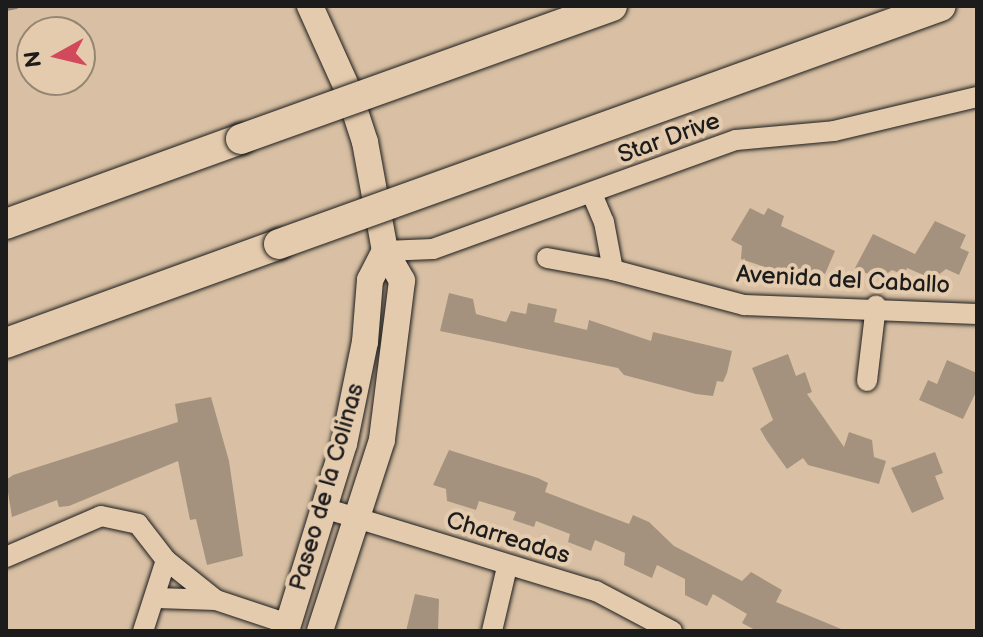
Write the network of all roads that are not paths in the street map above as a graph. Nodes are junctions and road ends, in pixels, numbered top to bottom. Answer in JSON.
{"nodes":[{"id":1,"x":612,"y":6,"type":"edge"},
{"id":2,"x":941,"y":6,"type":"edge"},
{"id":3,"x":314,"y":15,"type":"edge"},
{"id":4,"x":977,"y":97,"type":"edge"},
{"id":5,"x":592,"y":194,"type":"junction"},
{"id":6,"x":6,"y":224,"type":"edge"},
{"id":7,"x":385,"y":251,"type":"junction"},
{"id":8,"x":547,"y":258,"type":"dead end"},
{"id":9,"x":613,"y":270,"type":"junction"},
{"id":10,"x":876,"y":306,"type":"junction"},
{"id":11,"x":977,"y":314,"type":"edge"},
{"id":12,"x":6,"y":343,"type":"edge"},
{"id":13,"x":867,"y":381,"type":"dead end"},
{"id":14,"x":324,"y":508,"type":"junction"},
{"id":15,"x":355,"y":517,"type":"junction"},
{"id":16,"x":6,"y":557,"type":"edge"},
{"id":17,"x":166,"y":560,"type":"junction"},
{"id":18,"x":507,"y":567,"type":"junction"},
{"id":19,"x":157,"y":598,"type":"junction"},
{"id":20,"x":216,"y":600,"type":"junction"},
{"id":21,"x":288,"y":629,"type":"edge"},
{"id":22,"x":143,"y":631,"type":"edge"},
{"id":23,"x":320,"y":631,"type":"edge"},
{"id":24,"x":492,"y":631,"type":"edge"},
{"id":25,"x":672,"y":631,"type":"edge"}],
"edges":[{"from":1,"to":6,"type":"highway","bridge":true},
{"from":2,"to":12,"type":"highway","bridge":true},
{"from":3,"to":7,"type":"main road","name":"Paseo de la Colinas"},
{"from":4,"to":5,"type":"street","name":"Star Drive"},
{"from":5,"to":7,"type":"street","name":"Star Drive"},
{"from":5,"to":9,"type":"street"},
{"from":7,"to":14,"type":"main road","name":"Paseo de la Colinas"},
{"from":7,"to":15,"type":"main road","name":"Paseo de la Colinas"},
{"from":8,"to":9,"type":"street","name":"Avenida del Caballo"},
{"from":9,"to":10,"type":"street","name":"Avenida del Caballo"},
{"from":10,"to":11,"type":"street","name":"Avenida del Caballo"},
{"from":10,"to":13,"type":"street"},
{"from":14,"to":15,"type":"street","name":"Charreadas"},
{"from":14,"to":21,"type":"main road","name":"Paseo de la Colinas"},
{"from":15,"to":18,"type":"street","name":"Charreadas"},
{"from":15,"to":23,"type":"main road","name":"Paseo de la Colinas"},
{"from":16,"to":17,"type":"street"},
{"from":17,"to":19,"type":"street"},
{"from":17,"to":20,"type":"street"},
{"from":18,"to":24,"type":"street"},
{"from":18,"to":25,"type":"street","name":"Charreadas"},
{"from":19,"to":20,"type":"street"},
{"from":19,"to":22,"type":"street"},
{"from":20,"to":21,"type":"street"}]}
